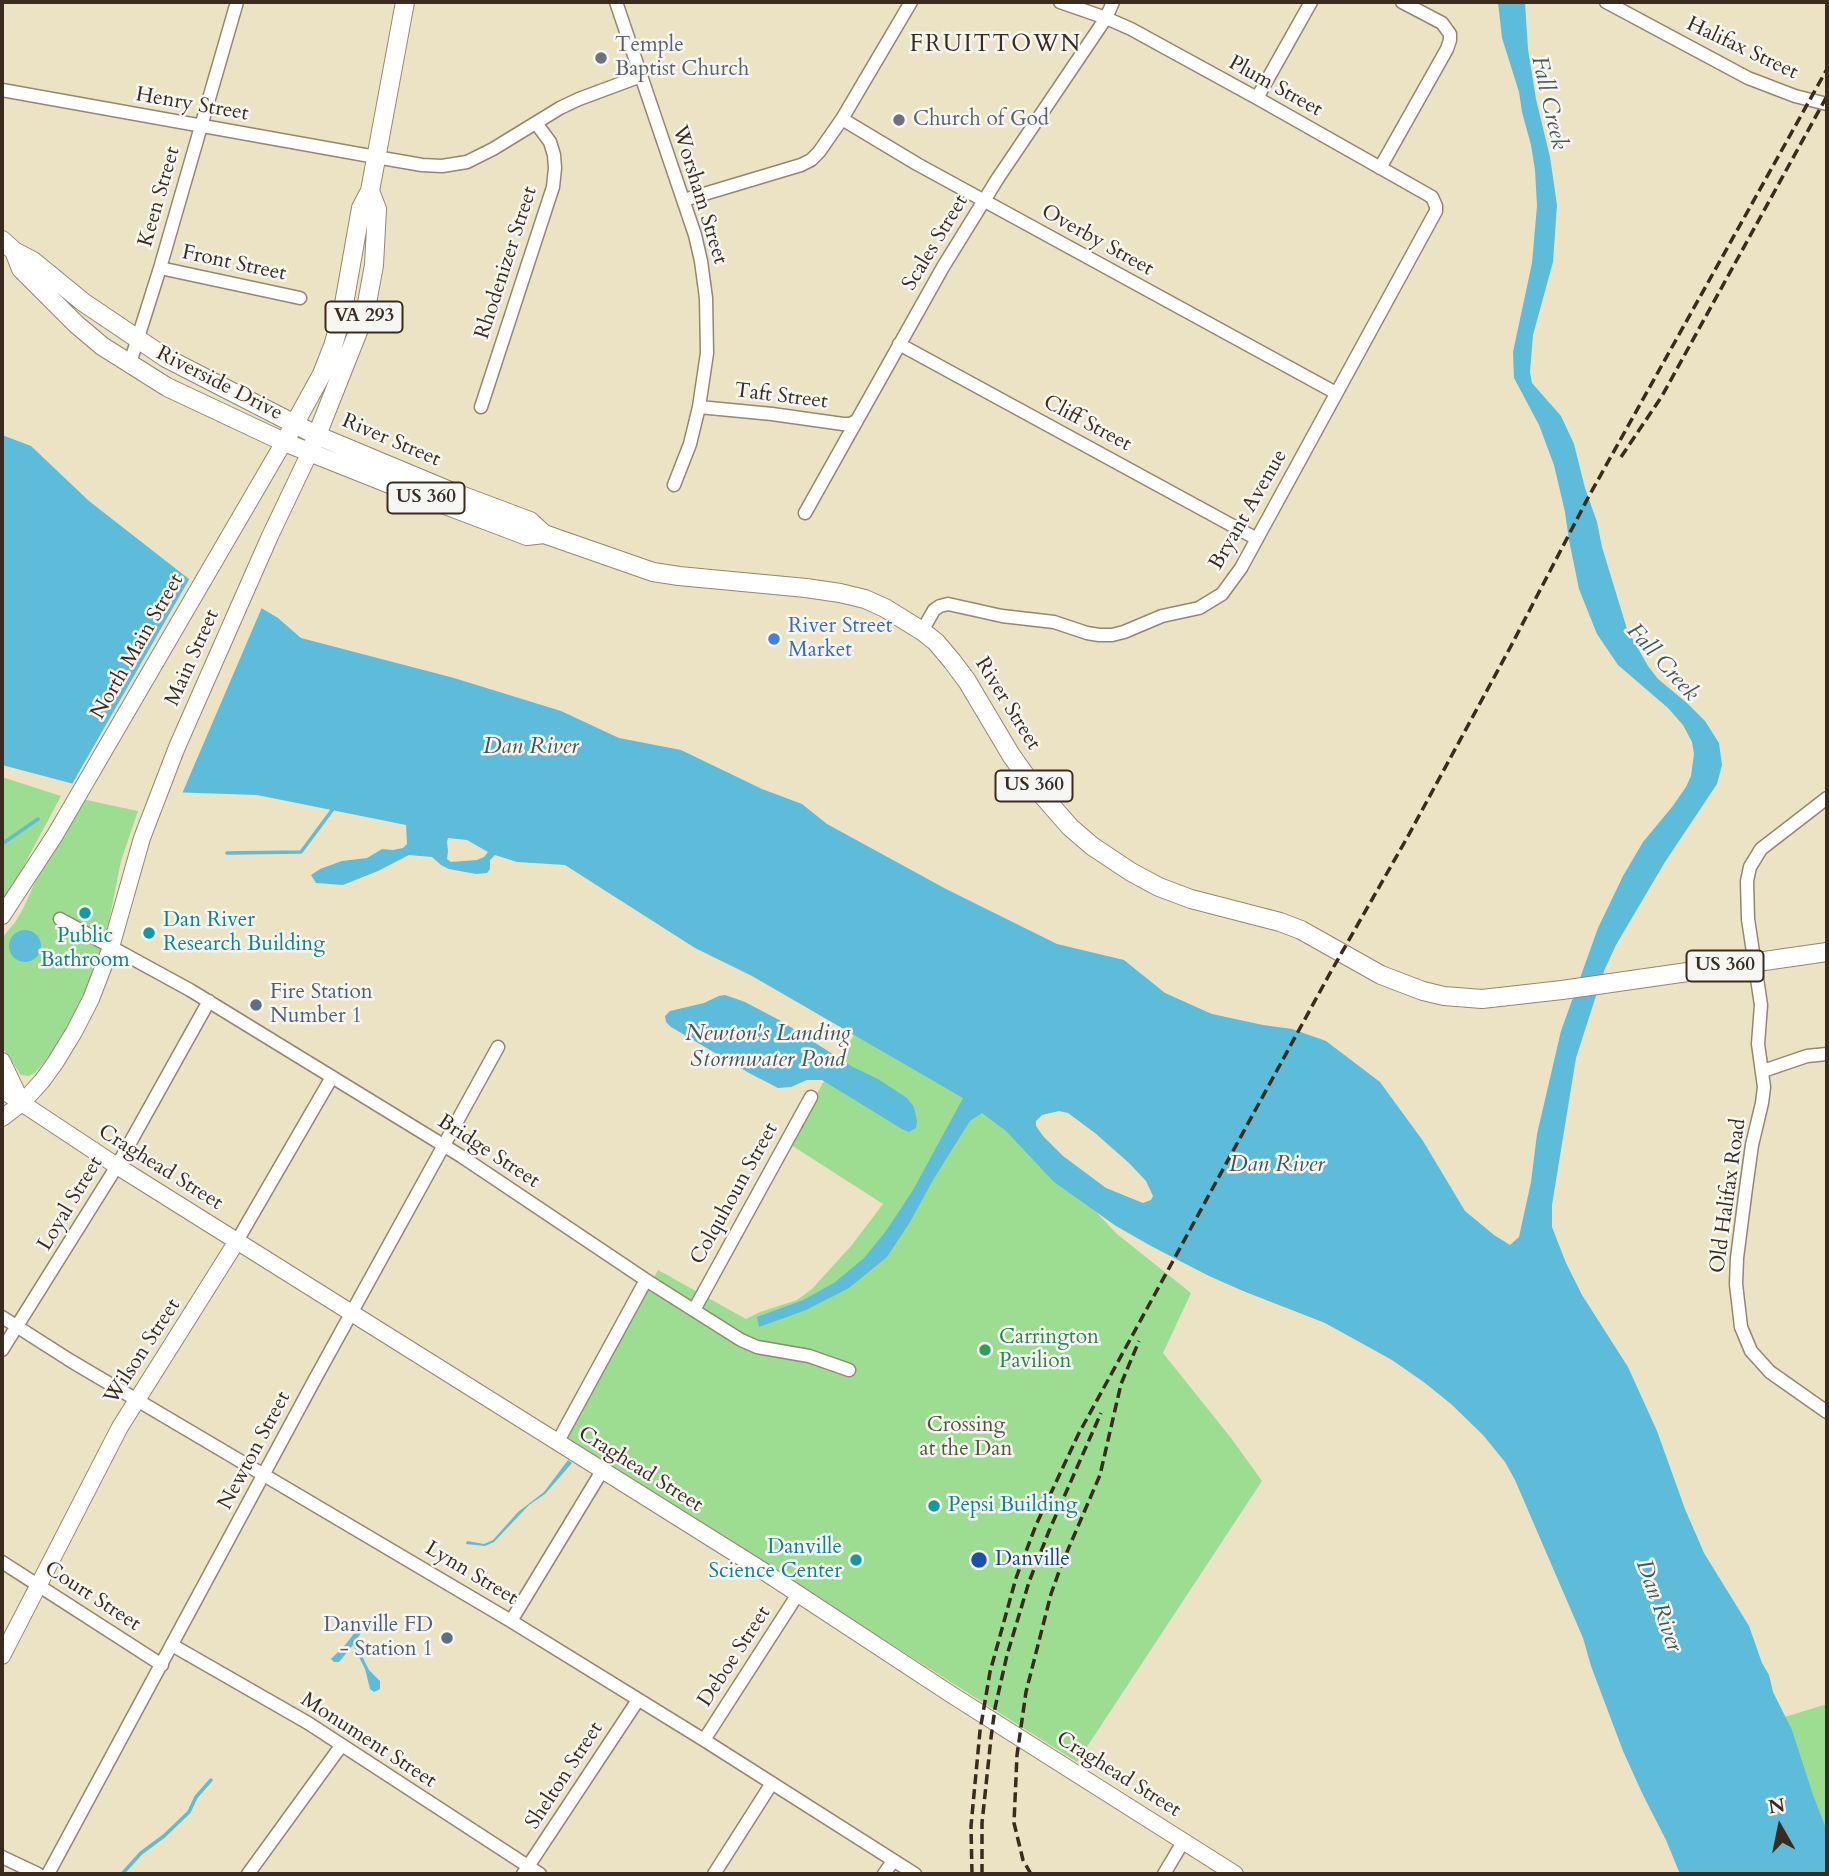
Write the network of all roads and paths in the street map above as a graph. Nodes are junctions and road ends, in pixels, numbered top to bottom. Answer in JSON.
{"nodes":[{"id":1,"x":237,"y":2,"type":"edge"},
{"id":2,"x":405,"y":2,"type":"edge"},
{"id":3,"x":616,"y":2,"type":"edge"},
{"id":4,"x":911,"y":2,"type":"edge"},
{"id":5,"x":1060,"y":2,"type":"edge"},
{"id":6,"x":1113,"y":2,"type":"edge"},
{"id":7,"x":1311,"y":2,"type":"edge"},
{"id":8,"x":1402,"y":2,"type":"edge"},
{"id":9,"x":1606,"y":2,"type":"edge"},
{"id":10,"x":1106,"y":18,"type":"junction"},
{"id":11,"x":641,"y":76,"type":"junction"},
{"id":12,"x":2,"y":90,"type":"edge"},
{"id":13,"x":1257,"y":98,"type":"junction"},
{"id":14,"x":1827,"y":104,"type":"edge"},
{"id":15,"x":842,"y":119,"type":"junction"},
{"id":16,"x":536,"y":123,"type":"junction"},
{"id":17,"x":201,"y":126,"type":"junction"},
{"id":18,"x":376,"y":157,"type":"junction"},
{"id":19,"x":1380,"y":168,"type":"junction"},
{"id":20,"x":370,"y":191,"type":"junction"},
{"id":21,"x":684,"y":200,"type":"junction"},
{"id":22,"x":984,"y":201,"type":"junction"},
{"id":23,"x":1424,"y":232,"type":"joint"},
{"id":24,"x":8,"y":246,"type":"edge"},
{"id":25,"x":160,"y":268,"type":"junction"},
{"id":26,"x":300,"y":298,"type":"dead end"},
{"id":27,"x":137,"y":339,"type":"junction"},
{"id":28,"x":899,"y":344,"type":"junction"},
{"id":29,"x":130,"y":362,"type":"junction"},
{"id":30,"x":1336,"y":393,"type":"junction"},
{"id":31,"x":481,"y":407,"type":"dead end"},
{"id":32,"x":699,"y":407,"type":"junction"},
{"id":33,"x":856,"y":421,"type":"junction"},
{"id":34,"x":294,"y":425,"type":"junction"},
{"id":35,"x":284,"y":442,"type":"junction"},
{"id":36,"x":313,"y":444,"type":"junction"},
{"id":37,"x":674,"y":485,"type":"dead end"},
{"id":38,"x":805,"y":513,"type":"dead end"},
{"id":39,"x":1257,"y":538,"type":"junction"},
{"id":40,"x":922,"y":631,"type":"junction"},
{"id":41,"x":1827,"y":798,"type":"edge"},
{"id":42,"x":2,"y":916,"type":"edge"},
{"id":43,"x":60,"y":919,"type":"dead end"},
{"id":44,"x":111,"y":947,"type":"junction"},
{"id":45,"x":1827,"y":952,"type":"edge"},
{"id":46,"x":1754,"y":962,"type":"junction"},
{"id":47,"x":209,"y":1001,"type":"junction"},
{"id":48,"x":498,"y":1047,"type":"dead end"},
{"id":49,"x":1827,"y":1054,"type":"edge"},
{"id":50,"x":2,"y":1060,"type":"edge"},
{"id":51,"x":1763,"y":1071,"type":"junction"},
{"id":52,"x":332,"y":1077,"type":"junction"},
{"id":53,"x":2,"y":1090,"type":"edge"},
{"id":54,"x":811,"y":1097,"type":"dead end"},
{"id":55,"x":22,"y":1103,"type":"junction"},
{"id":56,"x":2,"y":1118,"type":"edge"},
{"id":57,"x":444,"y":1146,"type":"junction"},
{"id":58,"x":117,"y":1166,"type":"junction"},
{"id":59,"x":237,"y":1241,"type":"junction"},
{"id":60,"x":646,"y":1280,"type":"junction"},
{"id":61,"x":694,"y":1310,"type":"junction"},
{"id":62,"x":351,"y":1313,"type":"junction"},
{"id":63,"x":2,"y":1317,"type":"edge"},
{"id":64,"x":16,"y":1326,"type":"junction"},
{"id":65,"x":2,"y":1350,"type":"edge"},
{"id":66,"x":849,"y":1370,"type":"dead end"},
{"id":67,"x":137,"y":1400,"type":"junction"},
{"id":68,"x":1827,"y":1412,"type":"edge"},
{"id":69,"x":557,"y":1443,"type":"junction"},
{"id":70,"x":602,"y":1471,"type":"junction"},
{"id":71,"x":263,"y":1474,"type":"junction"},
{"id":72,"x":2,"y":1562,"type":"edge"},
{"id":73,"x":38,"y":1586,"type":"junction"},
{"id":74,"x":798,"y":1594,"type":"junction"},
{"id":75,"x":511,"y":1621,"type":"junction"},
{"id":76,"x":172,"y":1645,"type":"junction"},
{"id":77,"x":2,"y":1656,"type":"edge"},
{"id":78,"x":162,"y":1665,"type":"junction"},
{"id":79,"x":638,"y":1700,"type":"junction"},
{"id":80,"x":704,"y":1740,"type":"junction"},
{"id":81,"x":341,"y":1745,"type":"junction"},
{"id":82,"x":772,"y":1783,"type":"junction"},
{"id":83,"x":1184,"y":1842,"type":"junction"},
{"id":84,"x":2,"y":1857,"type":"edge"},
{"id":85,"x":893,"y":1860,"type":"junction"},
{"id":86,"x":526,"y":1871,"type":"edge"},
{"id":87,"x":38,"y":1874,"type":"edge"},
{"id":88,"x":48,"y":1874,"type":"edge"},
{"id":89,"x":248,"y":1874,"type":"edge"},
{"id":90,"x":540,"y":1874,"type":"edge"},
{"id":91,"x":714,"y":1874,"type":"edge"},
{"id":92,"x":884,"y":1874,"type":"edge"},
{"id":93,"x":915,"y":1874,"type":"edge"},
{"id":94,"x":1164,"y":1874,"type":"edge"},
{"id":95,"x":1235,"y":1874,"type":"edge"}],
"edges":[{"from":1,"to":17,"type":"street","name":"Keen Street"},
{"from":2,"to":18,"type":"main road","number":"VA 293"},
{"from":3,"to":11,"type":"street","name":"Worsham Street"},
{"from":4,"to":15,"type":"street"},
{"from":5,"to":10,"type":"street","name":"Plum Street"},
{"from":6,"to":10,"type":"street","name":"Scales Street"},
{"from":7,"to":13,"type":"street"},
{"from":8,"to":19,"type":"street"},
{"from":9,"to":14,"type":"street","name":"Halifax Street"},
{"from":10,"to":13,"type":"street","name":"Plum Street"},
{"from":10,"to":22,"type":"street","name":"Scales Street"},
{"from":11,"to":16,"type":"street"},
{"from":11,"to":21,"type":"street","name":"Worsham Street"},
{"from":12,"to":17,"type":"street","name":"Henry Street"},
{"from":13,"to":19,"type":"street","name":"Plum Street"},
{"from":15,"to":21,"type":"street"},
{"from":15,"to":22,"type":"street","name":"Overby Street"},
{"from":16,"to":18,"type":"street","name":"Henry Street"},
{"from":16,"to":31,"type":"street","name":"Rhodenizer Street"},
{"from":17,"to":18,"type":"street","name":"Henry Street"},
{"from":17,"to":25,"type":"street","name":"Keen Street"},
{"from":18,"to":20,"type":"main road","number":"VA 293"},
{"from":19,"to":23,"type":"street","name":"Plum Street"},
{"from":20,"to":34,"type":"main road","number":"VA 293"},
{"from":20,"to":36,"type":"main road","number":"VA 293"},
{"from":21,"to":32,"type":"street","name":"Worsham Street"},
{"from":22,"to":28,"type":"street","name":"Scales Street"},
{"from":22,"to":30,"type":"street","name":"Overby Street"},
{"from":23,"to":30,"type":"street","name":"Bryant Avenue"},
{"from":24,"to":27,"type":"main road","name":"Riverside Drive"},
{"from":24,"to":29,"type":"main road","name":"Riverside Drive"},
{"from":25,"to":26,"type":"street","name":"Front Street"},
{"from":25,"to":27,"type":"street","name":"Keen Street"},
{"from":27,"to":29,"type":"street","name":"Keen Street"},
{"from":27,"to":34,"type":"main road","name":"Riverside Drive"},
{"from":28,"to":33,"type":"street","name":"Scales Street"},
{"from":28,"to":39,"type":"street","name":"Cliff Street"},
{"from":29,"to":35,"type":"main road","name":"Riverside Drive"},
{"from":30,"to":39,"type":"street","name":"Bryant Avenue"},
{"from":32,"to":33,"type":"street","name":"Taft Street"},
{"from":32,"to":37,"type":"street","name":"Worsham Street"},
{"from":33,"to":38,"type":"street","name":"Scales Street"},
{"from":34,"to":35,"type":"main road","number":"VA 293"},
{"from":34,"to":36,"type":"main road","name":"River Street","number":"US 360"},
{"from":35,"to":36,"type":"main road","name":"River Street","number":"US 360"},
{"from":35,"to":42,"type":"main road","name":"North Main Street","number":"VA 293"},
{"from":36,"to":40,"type":"main road","name":"River Street","number":"US 360"},
{"from":36,"to":44,"type":"main road","name":"Main Street","number":"VA 293"},
{"from":39,"to":40,"type":"street","name":"Bryant Avenue"},
{"from":40,"to":46,"type":"main road","name":"River Street","number":"US 360"},
{"from":41,"to":46,"type":"street","name":"Old Halifax Road"},
{"from":43,"to":44,"type":"street","name":"Bridge Street"},
{"from":44,"to":47,"type":"street","name":"Bridge Street"},
{"from":44,"to":55,"type":"main road","number":"VA 293"},
{"from":45,"to":46,"type":"main road","number":"US 360"},
{"from":46,"to":51,"type":"street","name":"Old Halifax Road"},
{"from":47,"to":52,"type":"street","name":"Bridge Street"},
{"from":47,"to":58,"type":"street","name":"Loyal Street"},
{"from":48,"to":57,"type":"street","name":"Newton Street"},
{"from":49,"to":51,"type":"street"},
{"from":50,"to":55,"type":"main road"},
{"from":51,"to":68,"type":"street","name":"Old Halifax Road"},
{"from":52,"to":57,"type":"street","name":"Bridge Street"},
{"from":52,"to":59,"type":"street","name":"Wilson Street"},
{"from":53,"to":55,"type":"main road","name":"Craghead Street"},
{"from":54,"to":61,"type":"street","name":"Colquhoun Street"},
{"from":55,"to":56,"type":"main road","number":"VA 293"},
{"from":55,"to":58,"type":"main road","name":"Craghead Street"},
{"from":57,"to":60,"type":"street","name":"Bridge Street"},
{"from":57,"to":62,"type":"street","name":"Newton Street"},
{"from":58,"to":59,"type":"main road","name":"Craghead Street"},
{"from":58,"to":64,"type":"street","name":"Loyal Street"},
{"from":59,"to":62,"type":"main road","name":"Craghead Street"},
{"from":59,"to":67,"type":"main road","name":"Wilson Street"},
{"from":60,"to":61,"type":"street","name":"Bridge Street"},
{"from":60,"to":69,"type":"street"},
{"from":61,"to":66,"type":"street","name":"Bridge Street"},
{"from":62,"to":69,"type":"main road","name":"Craghead Street"},
{"from":62,"to":71,"type":"street","name":"Newton Street"},
{"from":63,"to":64,"type":"street","name":"Lynn Street"},
{"from":64,"to":65,"type":"street","name":"Loyal Street"},
{"from":64,"to":67,"type":"street","name":"Lynn Street"},
{"from":67,"to":71,"type":"street","name":"Lynn Street"},
{"from":67,"to":73,"type":"main road","name":"Wilson Street"},
{"from":69,"to":70,"type":"main road","name":"Craghead Street"},
{"from":70,"to":74,"type":"main road","name":"Craghead Street"},
{"from":70,"to":75,"type":"street"},
{"from":71,"to":75,"type":"street","name":"Lynn Street"},
{"from":71,"to":76,"type":"street","name":"Newton Street"},
{"from":72,"to":73,"type":"street","name":"Court Street"},
{"from":73,"to":77,"type":"main road","name":"Wilson Street"},
{"from":73,"to":78,"type":"street","name":"Court Street"},
{"from":74,"to":80,"type":"street","name":"Deboe Street"},
{"from":74,"to":83,"type":"main road","name":"Craghead Street"},
{"from":75,"to":79,"type":"street","name":"Lynn Street"},
{"from":76,"to":78,"type":"street","name":"Newton Street"},
{"from":76,"to":81,"type":"street","name":"Monument Street"},
{"from":78,"to":88,"type":"street","name":"Newton Street"},
{"from":79,"to":80,"type":"street","name":"Lynn Street"},
{"from":79,"to":86,"type":"street","name":"Shelton Street"},
{"from":80,"to":82,"type":"street","name":"Lynn Street"},
{"from":81,"to":86,"type":"street","name":"Monument Street"},
{"from":81,"to":89,"type":"street"},
{"from":82,"to":85,"type":"street","name":"Lynn Street"},
{"from":82,"to":91,"type":"street"},
{"from":83,"to":94,"type":"street"},
{"from":83,"to":95,"type":"main road","name":"Craghead Street"},
{"from":84,"to":87,"type":"street"},
{"from":85,"to":92,"type":"street"},
{"from":85,"to":93,"type":"street","name":"Lynn Street"},
{"from":86,"to":90,"type":"street","name":"Monument Street"}]}
